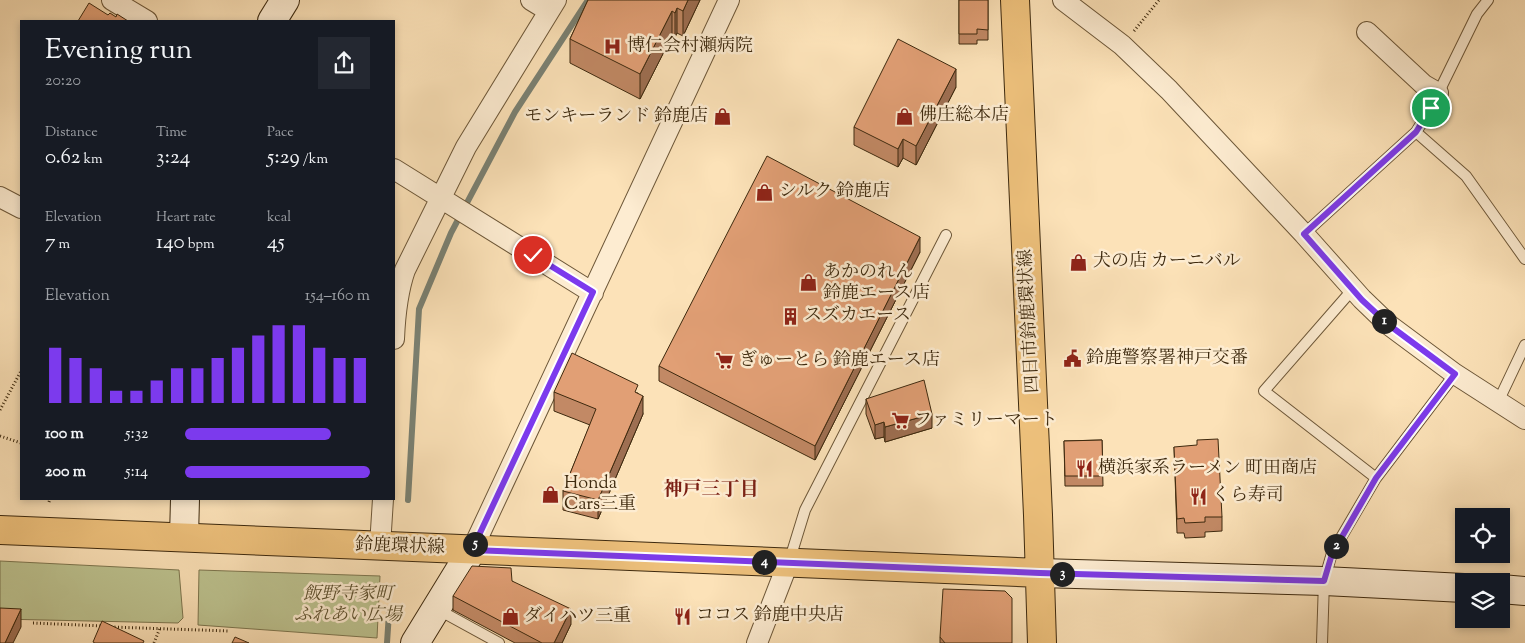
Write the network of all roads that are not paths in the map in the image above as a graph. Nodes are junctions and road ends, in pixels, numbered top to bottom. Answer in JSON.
{"nodes":[{"id":1,"x":112,"y":0,"type":"edge"},
{"id":2,"x":285,"y":0,"type":"edge"},
{"id":3,"x":531,"y":0,"type":"edge"},
{"id":4,"x":729,"y":0,"type":"edge"},
{"id":5,"x":1015,"y":0,"type":"edge"},
{"id":6,"x":1064,"y":0,"type":"edge"},
{"id":7,"x":1488,"y":0,"type":"edge"},
{"id":8,"x":553,"y":5,"type":"edge"},
{"id":9,"x":145,"y":20,"type":"edge"},
{"id":10,"x":273,"y":20,"type":"edge"},
{"id":11,"x":1367,"y":32,"type":"dead end"},
{"id":12,"x":1438,"y":93,"type":"junction"},
{"id":13,"x":1416,"y":132,"type":"junction"},
{"id":14,"x":395,"y":170,"type":"edge"},
{"id":15,"x":0,"y":198,"type":"edge"},
{"id":16,"x":446,"y":200,"type":"junction"},
{"id":17,"x":20,"y":208,"type":"edge"},
{"id":18,"x":1304,"y":234,"type":"junction"},
{"id":19,"x":946,"y":235,"type":"dead end"},
{"id":20,"x":1525,"y":259,"type":"edge"},
{"id":21,"x":1353,"y":289,"type":"junction"},
{"id":22,"x":593,"y":292,"type":"junction"},
{"id":23,"x":395,"y":329,"type":"edge"},
{"id":24,"x":1525,"y":345,"type":"edge"},
{"id":25,"x":1455,"y":374,"type":"junction"},
{"id":26,"x":1498,"y":402,"type":"junction"},
{"id":27,"x":1525,"y":419,"type":"edge"},
{"id":28,"x":1376,"y":478,"type":"junction"},
{"id":29,"x":185,"y":500,"type":"edge"},
{"id":30,"x":383,"y":500,"type":"edge"},
{"id":31,"x":0,"y":530,"type":"edge"},
{"id":32,"x":184,"y":537,"type":"junction"},
{"id":33,"x":380,"y":546,"type":"junction"},
{"id":34,"x":472,"y":550,"type":"junction"},
{"id":35,"x":788,"y":563,"type":"junction"},
{"id":36,"x":1040,"y":573,"type":"junction"},
{"id":37,"x":1324,"y":581,"type":"junction"},
{"id":38,"x":1455,"y":588,"type":"edge"},
{"id":39,"x":1510,"y":590,"type":"edge"},
{"id":40,"x":1525,"y":591,"type":"edge"},
{"id":41,"x":437,"y":609,"type":"junction"},
{"id":42,"x":415,"y":643,"type":"edge"},
{"id":43,"x":499,"y":643,"type":"edge"},
{"id":44,"x":757,"y":643,"type":"edge"},
{"id":45,"x":1042,"y":643,"type":"edge"},
{"id":46,"x":1322,"y":643,"type":"edge"}],
"edges":[{"from":1,"to":9,"type":"street"},
{"from":2,"to":10,"type":"main road"},
{"from":3,"to":8,"type":"street"},
{"from":4,"to":22,"type":"street"},
{"from":5,"to":36,"type":"main road","name":"四日市鈴鹿環状線"},
{"from":6,"to":18,"type":"street"},
{"from":7,"to":12,"type":"lane"},
{"from":8,"to":16,"type":"street"},
{"from":11,"to":12,"type":"street"},
{"from":12,"to":13,"type":"lane"},
{"from":13,"to":18,"type":"lane"},
{"from":13,"to":20,"type":"lane"},
{"from":14,"to":16,"type":"street"},
{"from":15,"to":17,"type":"street"},
{"from":16,"to":22,"type":"street"},
{"from":16,"to":23,"type":"street"},
{"from":18,"to":21,"type":"street"},
{"from":19,"to":35,"type":"lane"},
{"from":21,"to":25,"type":"street"},
{"from":21,"to":28,"type":"lane"},
{"from":22,"to":34,"type":"street"},
{"from":24,"to":26,"type":"lane"},
{"from":25,"to":26,"type":"street"},
{"from":25,"to":28,"type":"lane"},
{"from":26,"to":27,"type":"street"},
{"from":28,"to":37,"type":"lane"},
{"from":29,"to":32,"type":"main road"},
{"from":30,"to":33,"type":"street"},
{"from":31,"to":32,"type":"main road","name":"鈴鹿環状線"},
{"from":32,"to":33,"type":"main road","name":"鈴鹿環状線"},
{"from":33,"to":34,"type":"main road","name":"鈴鹿環状線"},
{"from":34,"to":35,"type":"main road","name":"鈴鹿環状線"},
{"from":34,"to":41,"type":"main road"},
{"from":35,"to":36,"type":"main road","name":"鈴鹿環状線"},
{"from":35,"to":44,"type":"street"},
{"from":36,"to":37,"type":"main road"},
{"from":36,"to":45,"type":"main road","name":"四日市鈴鹿環状線"},
{"from":37,"to":38,"type":"main road"},
{"from":37,"to":46,"type":"lane"},
{"from":39,"to":40,"type":"main road"},
{"from":41,"to":42,"type":"main road"},
{"from":41,"to":43,"type":"lane"}]}
